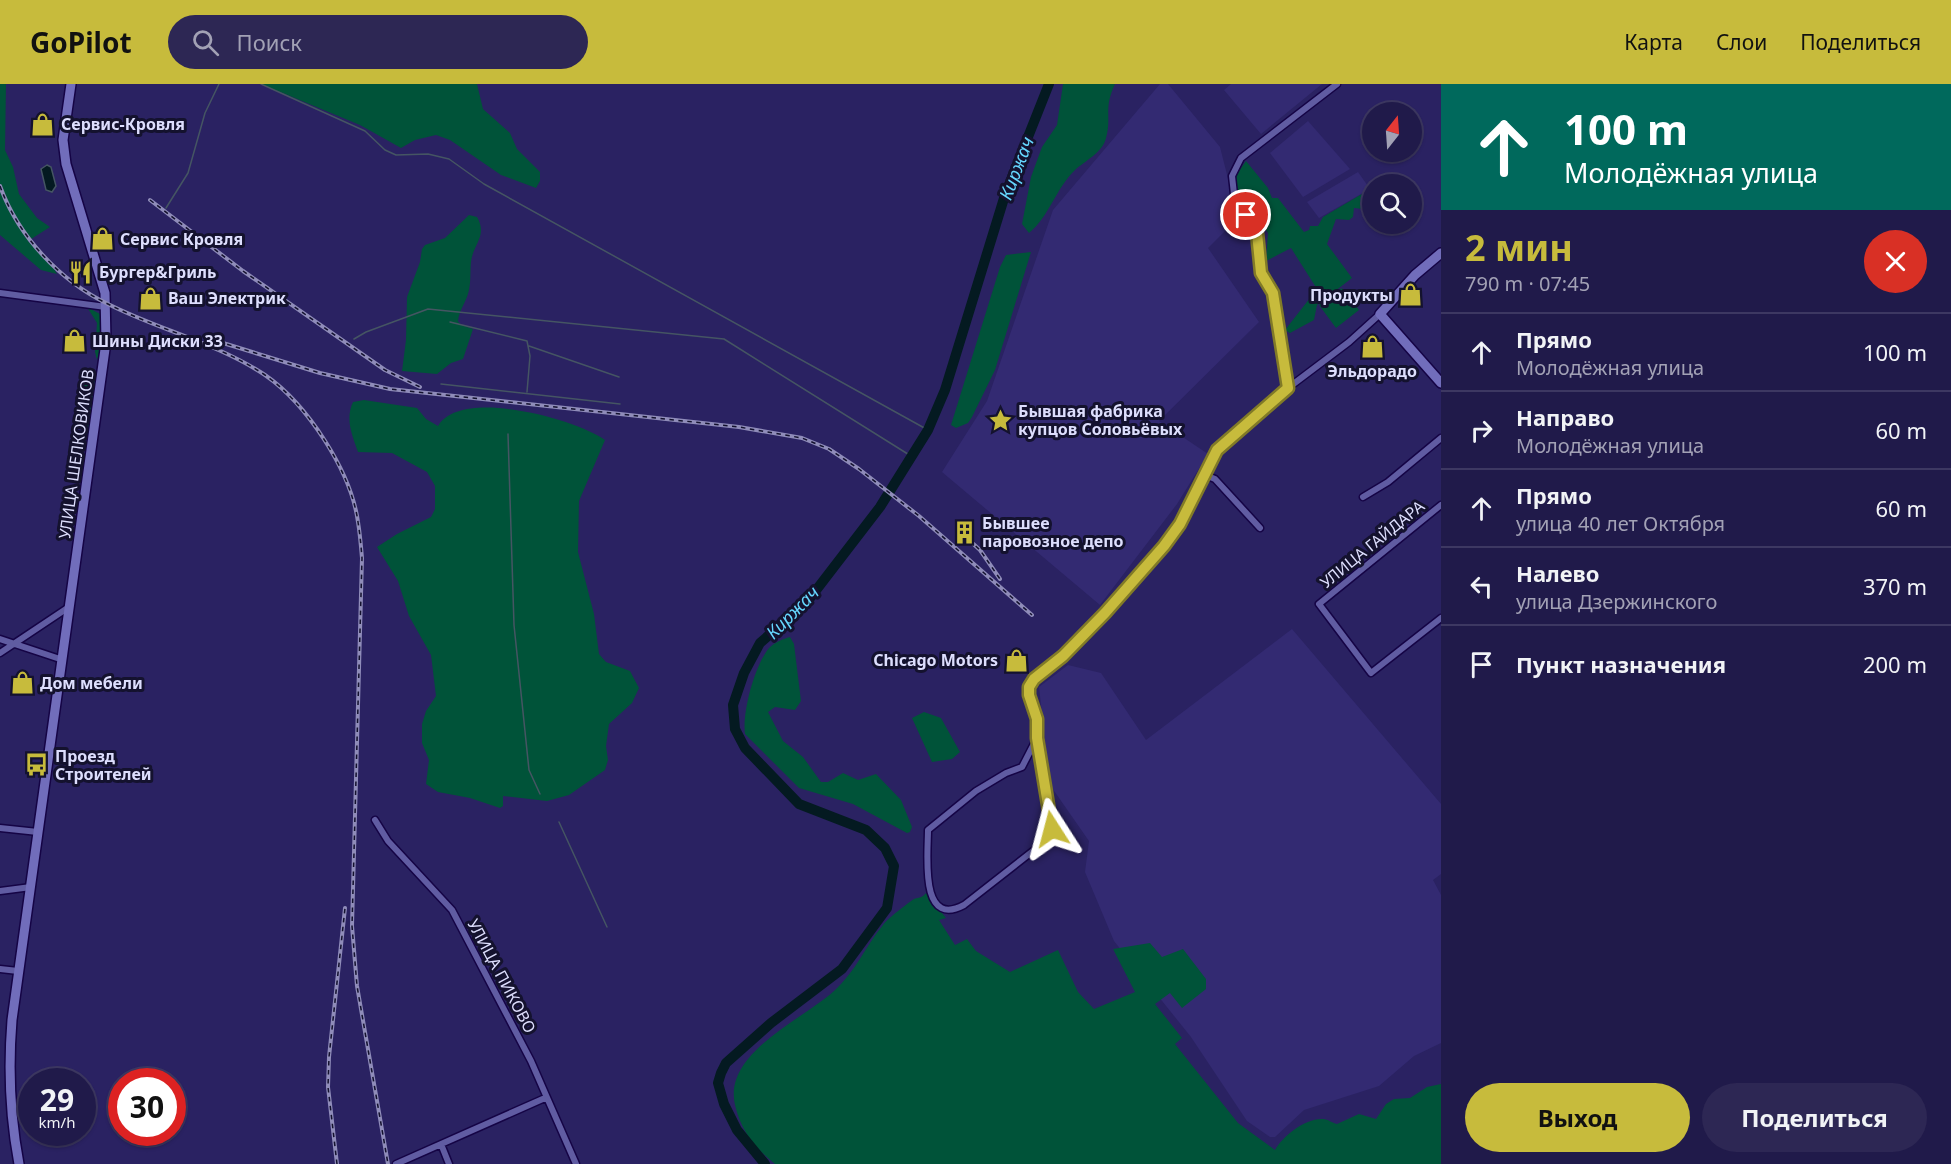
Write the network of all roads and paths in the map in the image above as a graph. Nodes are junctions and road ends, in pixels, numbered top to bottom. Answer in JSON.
{"nodes":[{"id":1,"x":71,"y":84,"type":"edge"},
{"id":2,"x":1337,"y":84,"type":"edge"},
{"id":3,"x":1441,"y":253,"type":"edge"},
{"id":4,"x":0,"y":293,"type":"edge"},
{"id":5,"x":107,"y":308,"type":"junction"},
{"id":6,"x":1380,"y":314,"type":"junction"},
{"id":7,"x":1441,"y":383,"type":"edge"},
{"id":8,"x":1288,"y":388,"type":"junction"},
{"id":9,"x":1441,"y":438,"type":"edge"},
{"id":10,"x":1205,"y":475,"type":"junction"},
{"id":11,"x":1363,"y":497,"type":"dead end"},
{"id":12,"x":1441,"y":505,"type":"edge"},
{"id":13,"x":1260,"y":528,"type":"dead end"},
{"id":14,"x":71,"y":606,"type":"junction"},
{"id":15,"x":1441,"y":618,"type":"edge"},
{"id":16,"x":0,"y":639,"type":"edge"},
{"id":17,"x":12,"y":643,"type":"junction"},
{"id":18,"x":0,"y":653,"type":"edge"},
{"id":19,"x":63,"y":660,"type":"junction"},
{"id":20,"x":1037,"y":738,"type":"junction"},
{"id":21,"x":375,"y":820,"type":"dead end"},
{"id":22,"x":0,"y":828,"type":"edge"},
{"id":23,"x":38,"y":832,"type":"junction"},
{"id":24,"x":31,"y":887,"type":"junction"},
{"id":25,"x":0,"y":891,"type":"edge"},
{"id":26,"x":0,"y":969,"type":"edge"},
{"id":27,"x":18,"y":971,"type":"junction"},
{"id":28,"x":4,"y":1052,"type":"edge"},
{"id":29,"x":545,"y":1098,"type":"junction"},
{"id":30,"x":441,"y":1144,"type":"junction"},
{"id":31,"x":19,"y":1164,"type":"edge"},
{"id":32,"x":396,"y":1164,"type":"edge"},
{"id":33,"x":449,"y":1164,"type":"edge"},
{"id":34,"x":576,"y":1164,"type":"edge"}],
"edges":[{"from":1,"to":5,"type":"street","name":"УЛИЦА ШЕЛКОВИКОВ"},
{"from":2,"to":8,"type":"street"},
{"from":3,"to":6,"type":"street"},
{"from":4,"to":5,"type":"street"},
{"from":5,"to":14,"type":"street","name":"УЛИЦА ШЕЛКОВИКОВ"},
{"from":6,"to":7,"type":"street"},
{"from":6,"to":8,"type":"street"},
{"from":8,"to":10,"type":"street"},
{"from":9,"to":11,"type":"street"},
{"from":10,"to":13,"type":"street"},
{"from":10,"to":20,"type":"street"},
{"from":12,"to":15,"type":"street","name":"УЛИЦА ГАЙДАРА"},
{"from":14,"to":17,"type":"street"},
{"from":14,"to":19,"type":"street","name":"УЛИЦА ШЕЛКОВИКОВ"},
{"from":16,"to":17,"type":"street"},
{"from":17,"to":18,"type":"street"},
{"from":17,"to":19,"type":"street"},
{"from":19,"to":23,"type":"street","name":"УЛИЦА ШЕЛКОВИКОВ"},
{"from":20,"to":20,"type":"street"},
{"from":21,"to":29,"type":"street","name":"УЛИЦА ПИКОВО"},
{"from":22,"to":23,"type":"street"},
{"from":23,"to":24,"type":"street","name":"УЛИЦА ШЕЛКОВИКОВ"},
{"from":24,"to":25,"type":"street"},
{"from":24,"to":27,"type":"street","name":"УЛИЦА ШЕЛКОВИКОВ"},
{"from":26,"to":27,"type":"street"},
{"from":27,"to":28,"type":"street","name":"УЛИЦА ШЕЛКОВИКОВ"},
{"from":28,"to":31,"type":"street","name":"УЛИЦА ШЕЛКОВИКОВ"},
{"from":29,"to":30,"type":"street"},
{"from":29,"to":34,"type":"street","name":"УЛИЦА ПИКОВО"},
{"from":30,"to":32,"type":"street"},
{"from":30,"to":33,"type":"street"}]}
